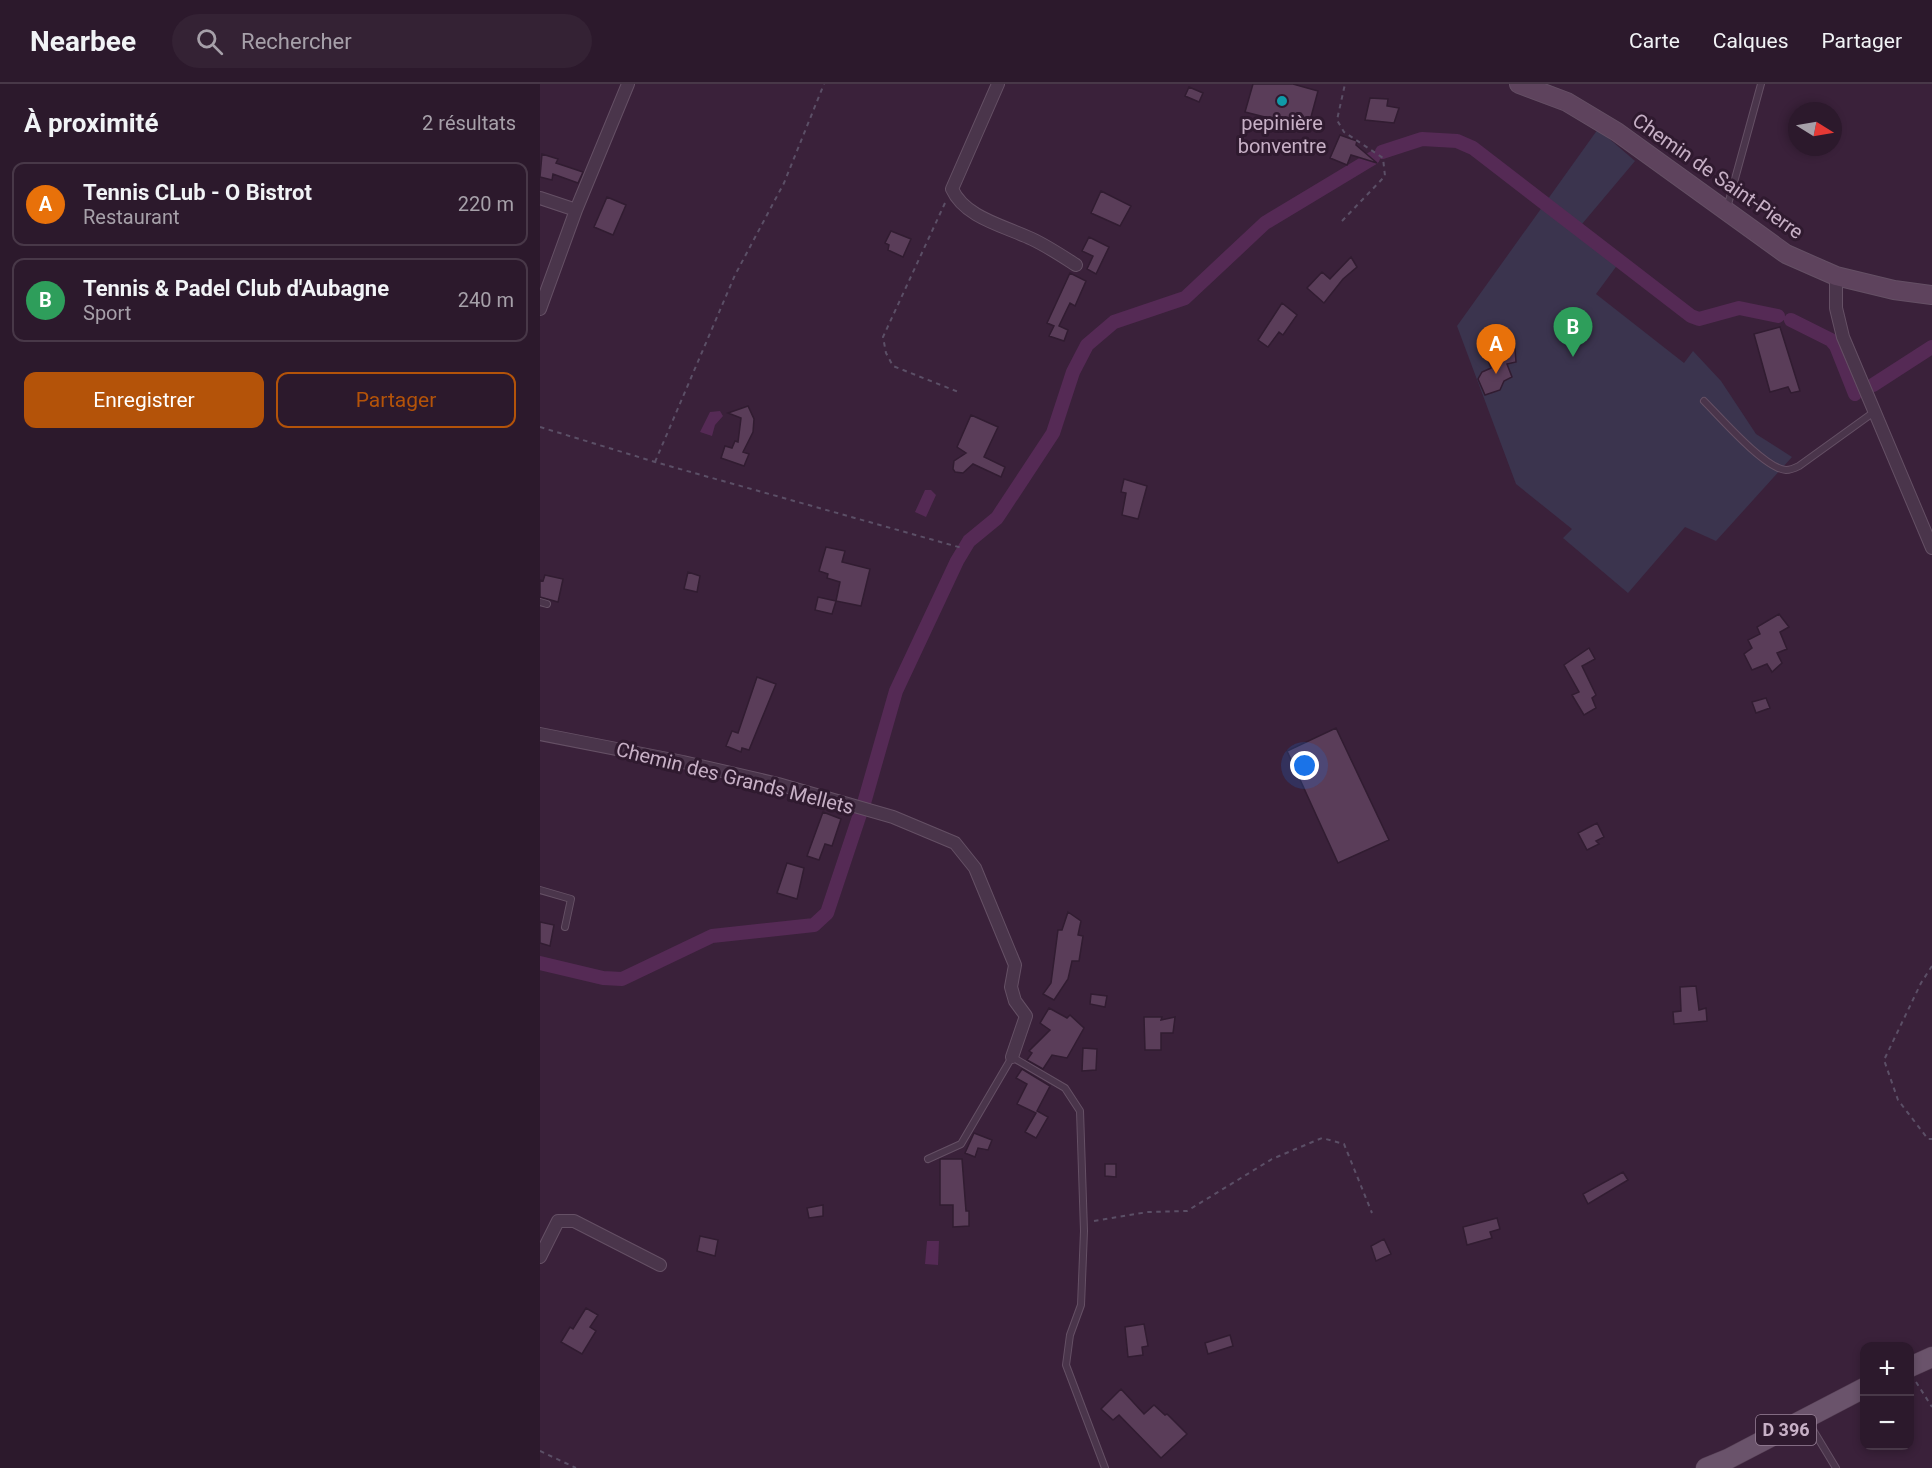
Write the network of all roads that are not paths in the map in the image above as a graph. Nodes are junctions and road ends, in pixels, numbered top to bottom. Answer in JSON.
{"nodes":[{"id":1,"x":628,"y":84,"type":"edge"},
{"id":2,"x":998,"y":84,"type":"edge"},
{"id":3,"x":1519,"y":84,"type":"edge"},
{"id":4,"x":1761,"y":84,"type":"edge"},
{"id":5,"x":540,"y":198,"type":"edge"},
{"id":6,"x":576,"y":210,"type":"junction"},
{"id":7,"x":1726,"y":213,"type":"junction"},
{"id":8,"x":1076,"y":265,"type":"dead end"},
{"id":9,"x":1836,"y":276,"type":"junction"},
{"id":10,"x":1932,"y":295,"type":"edge"},
{"id":11,"x":540,"y":309,"type":"edge"},
{"id":12,"x":1704,"y":401,"type":"dead end"},
{"id":13,"x":1874,"y":411,"type":"junction"},
{"id":14,"x":1932,"y":549,"type":"edge"},
{"id":15,"x":540,"y":734,"type":"edge"},
{"id":16,"x":540,"y":890,"type":"edge"},
{"id":17,"x":565,"y":927,"type":"dead end"},
{"id":18,"x":1012,"y":1057,"type":"junction"},
{"id":19,"x":928,"y":1159,"type":"dead end"},
{"id":20,"x":540,"y":1257,"type":"edge"},
{"id":21,"x":660,"y":1265,"type":"dead end"},
{"id":22,"x":1932,"y":1357,"type":"edge"},
{"id":23,"x":1914,"y":1371,"type":"edge"},
{"id":24,"x":1860,"y":1390,"type":"edge"},
{"id":25,"x":1806,"y":1419,"type":"junction"},
{"id":26,"x":1105,"y":1468,"type":"edge"},
{"id":27,"x":1706,"y":1468,"type":"edge"},
{"id":28,"x":1836,"y":1468,"type":"edge"}],
"edges":[{"from":1,"to":6,"type":"street"},
{"from":2,"to":8,"type":"street"},
{"from":3,"to":7,"type":"main road","name":"Chemin de Saint-Pierre"},
{"from":4,"to":7,"type":"lane"},
{"from":5,"to":6,"type":"street"},
{"from":6,"to":11,"type":"street"},
{"from":7,"to":9,"type":"main road","name":"Chemin de Saint-Pierre"},
{"from":9,"to":10,"type":"main road","name":"Chemin de Saint-Pierre"},
{"from":9,"to":13,"type":"street"},
{"from":12,"to":13,"type":"lane"},
{"from":13,"to":14,"type":"street"},
{"from":15,"to":18,"type":"street","name":"Chemin des Grands Mellets"},
{"from":16,"to":17,"type":"lane"},
{"from":18,"to":19,"type":"lane"},
{"from":18,"to":26,"type":"lane"},
{"from":20,"to":21,"type":"street"},
{"from":22,"to":23,"type":"main road"},
{"from":24,"to":25,"type":"main road","number":"D 396"},
{"from":25,"to":27,"type":"main road","number":"D 396"},
{"from":25,"to":28,"type":"lane"}]}
